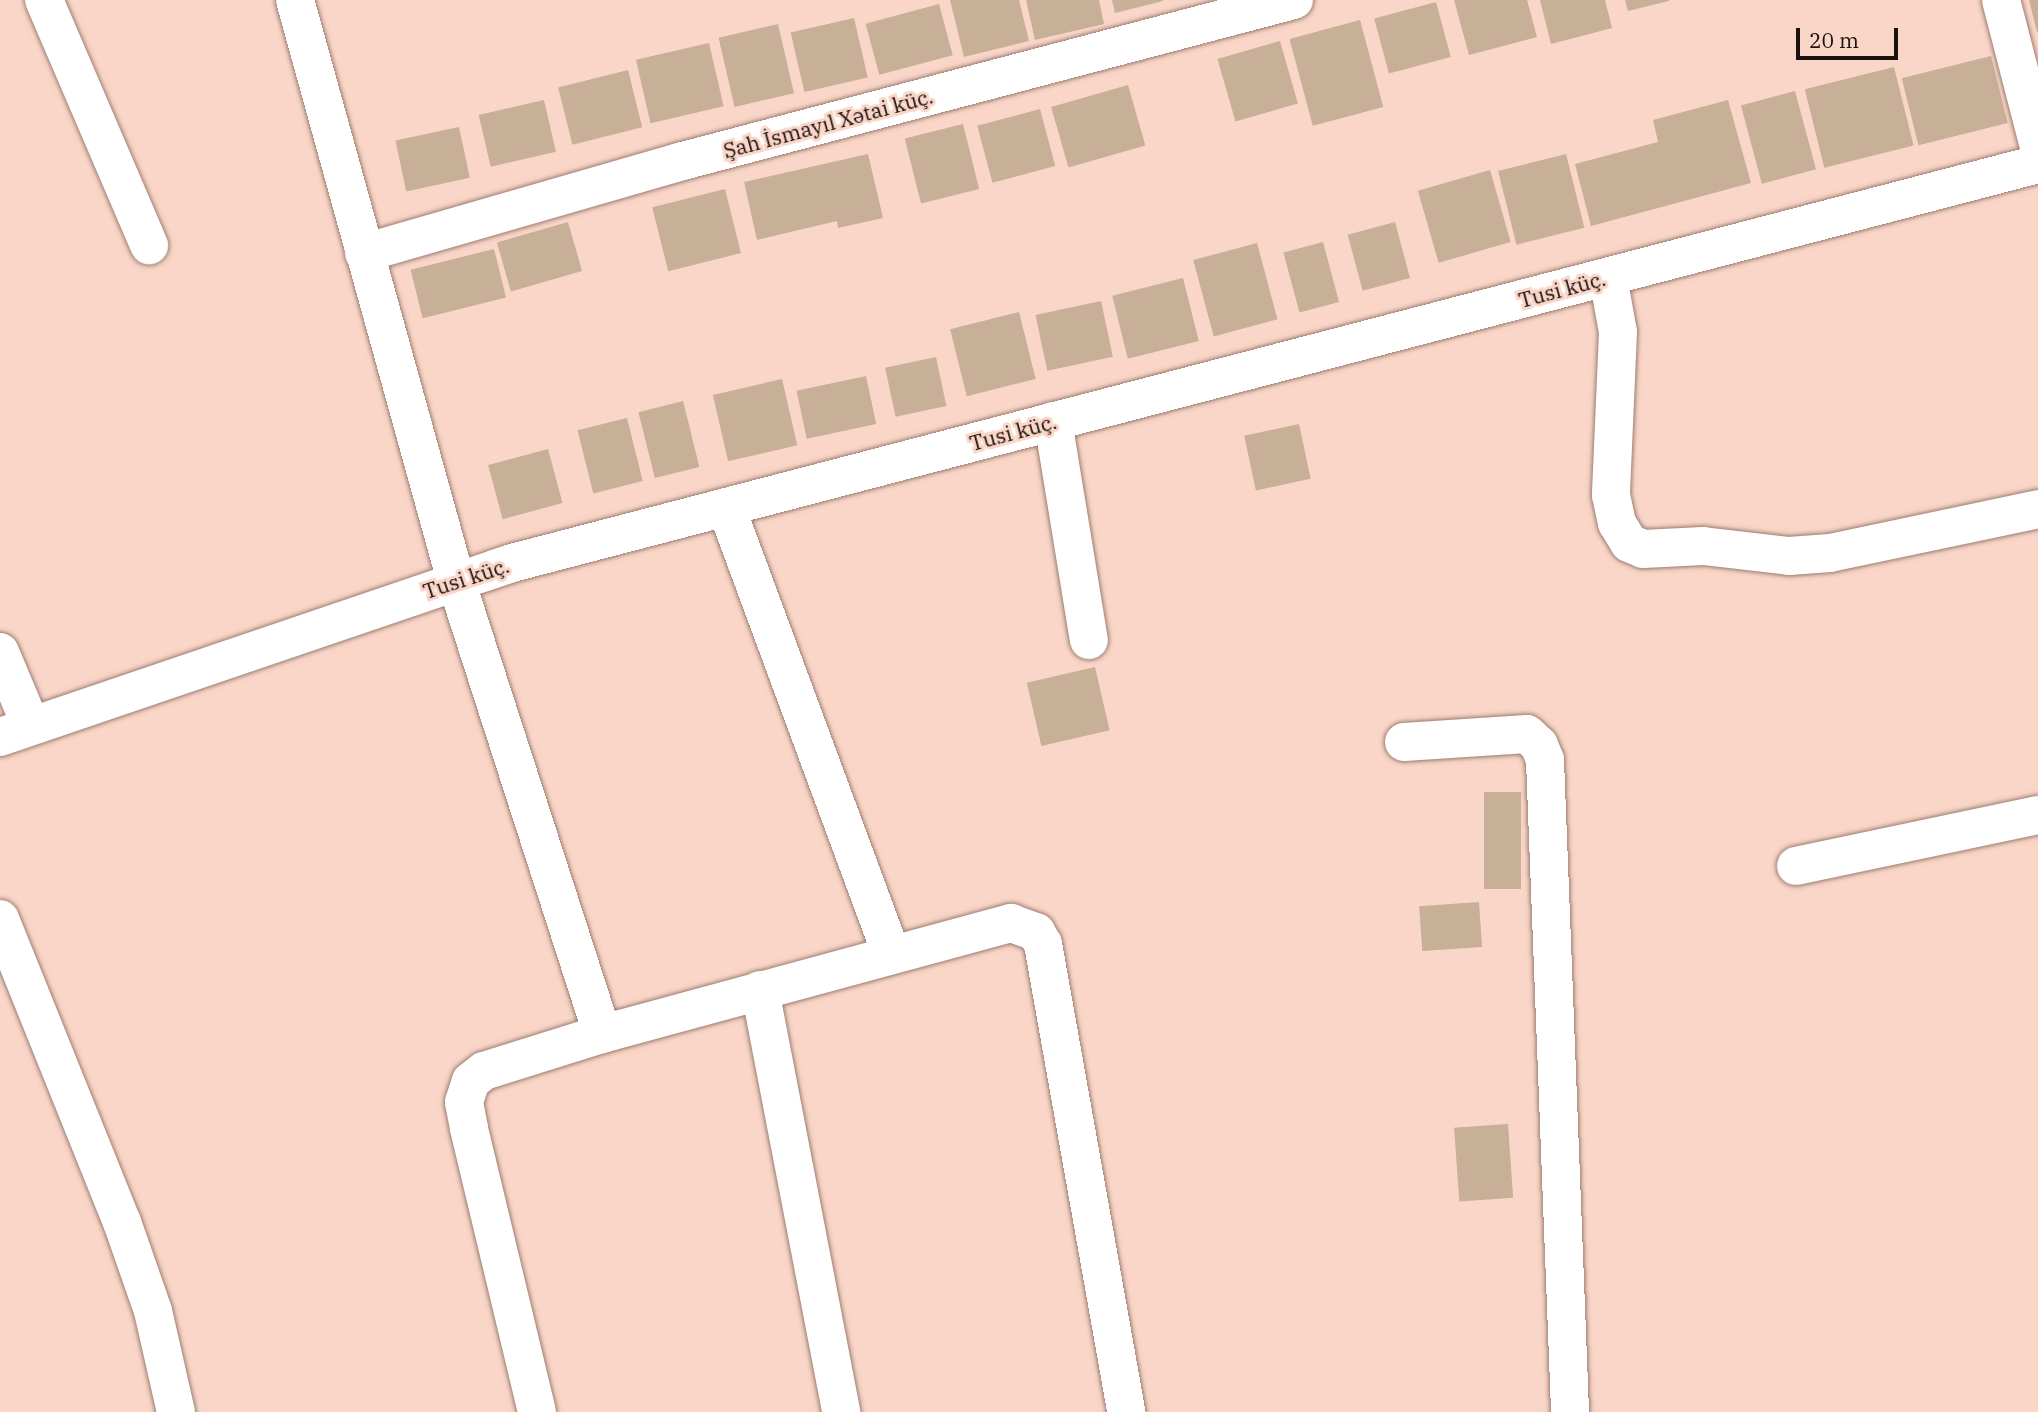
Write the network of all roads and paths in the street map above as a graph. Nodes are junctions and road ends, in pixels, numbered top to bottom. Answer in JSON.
{"nodes":[{"id":1,"x":44,"y":0,"type":"edge"},
{"id":2,"x":295,"y":0,"type":"edge"},
{"id":3,"x":1294,"y":0,"type":"edge"},
{"id":4,"x":2001,"y":0,"type":"edge"},
{"id":5,"x":2038,"y":143,"type":"edge"},
{"id":6,"x":2038,"y":164,"type":"edge"},
{"id":7,"x":149,"y":245,"type":"dead end"},
{"id":8,"x":364,"y":253,"type":"junction"},
{"id":9,"x":1608,"y":277,"type":"junction"},
{"id":10,"x":1054,"y":421,"type":"junction"},
{"id":11,"x":726,"y":507,"type":"junction"},
{"id":12,"x":2038,"y":509,"type":"edge"},
{"id":13,"x":456,"y":581,"type":"junction"},
{"id":14,"x":1089,"y":640,"type":"dead end"},
{"id":15,"x":0,"y":652,"type":"edge"},
{"id":16,"x":16,"y":731,"type":"edge"},
{"id":17,"x":1404,"y":742,"type":"dead end"},
{"id":18,"x":2038,"y":815,"type":"edge"},
{"id":19,"x":1796,"y":866,"type":"dead end"},
{"id":20,"x":0,"y":919,"type":"edge"},
{"id":21,"x":891,"y":953,"type":"junction"},
{"id":22,"x":760,"y":990,"type":"junction"},
{"id":23,"x":602,"y":1034,"type":"junction"},
{"id":24,"x":176,"y":1412,"type":"edge"},
{"id":25,"x":537,"y":1412,"type":"edge"},
{"id":26,"x":841,"y":1412,"type":"edge"},
{"id":27,"x":1126,"y":1412,"type":"edge"},
{"id":28,"x":1570,"y":1412,"type":"edge"}],
"edges":[{"from":1,"to":7,"type":"street"},
{"from":2,"to":8,"type":"street"},
{"from":3,"to":8,"type":"street","name":"Şah İsmayıl Xətai küç."},
{"from":4,"to":5,"type":"street"},
{"from":6,"to":9,"type":"street","name":"Tusi küç."},
{"from":8,"to":13,"type":"street"},
{"from":9,"to":10,"type":"street","name":"Tusi küç."},
{"from":9,"to":12,"type":"street"},
{"from":10,"to":11,"type":"street","name":"Tusi küç."},
{"from":10,"to":14,"type":"street"},
{"from":11,"to":13,"type":"street","name":"Tusi küç."},
{"from":11,"to":21,"type":"street"},
{"from":13,"to":16,"type":"street","name":"Tusi küç."},
{"from":13,"to":23,"type":"street"},
{"from":15,"to":16,"type":"street"},
{"from":17,"to":28,"type":"street"},
{"from":18,"to":19,"type":"street"},
{"from":20,"to":24,"type":"street"},
{"from":21,"to":22,"type":"street"},
{"from":21,"to":27,"type":"street"},
{"from":22,"to":23,"type":"street"},
{"from":22,"to":26,"type":"street"},
{"from":23,"to":25,"type":"street"}]}
